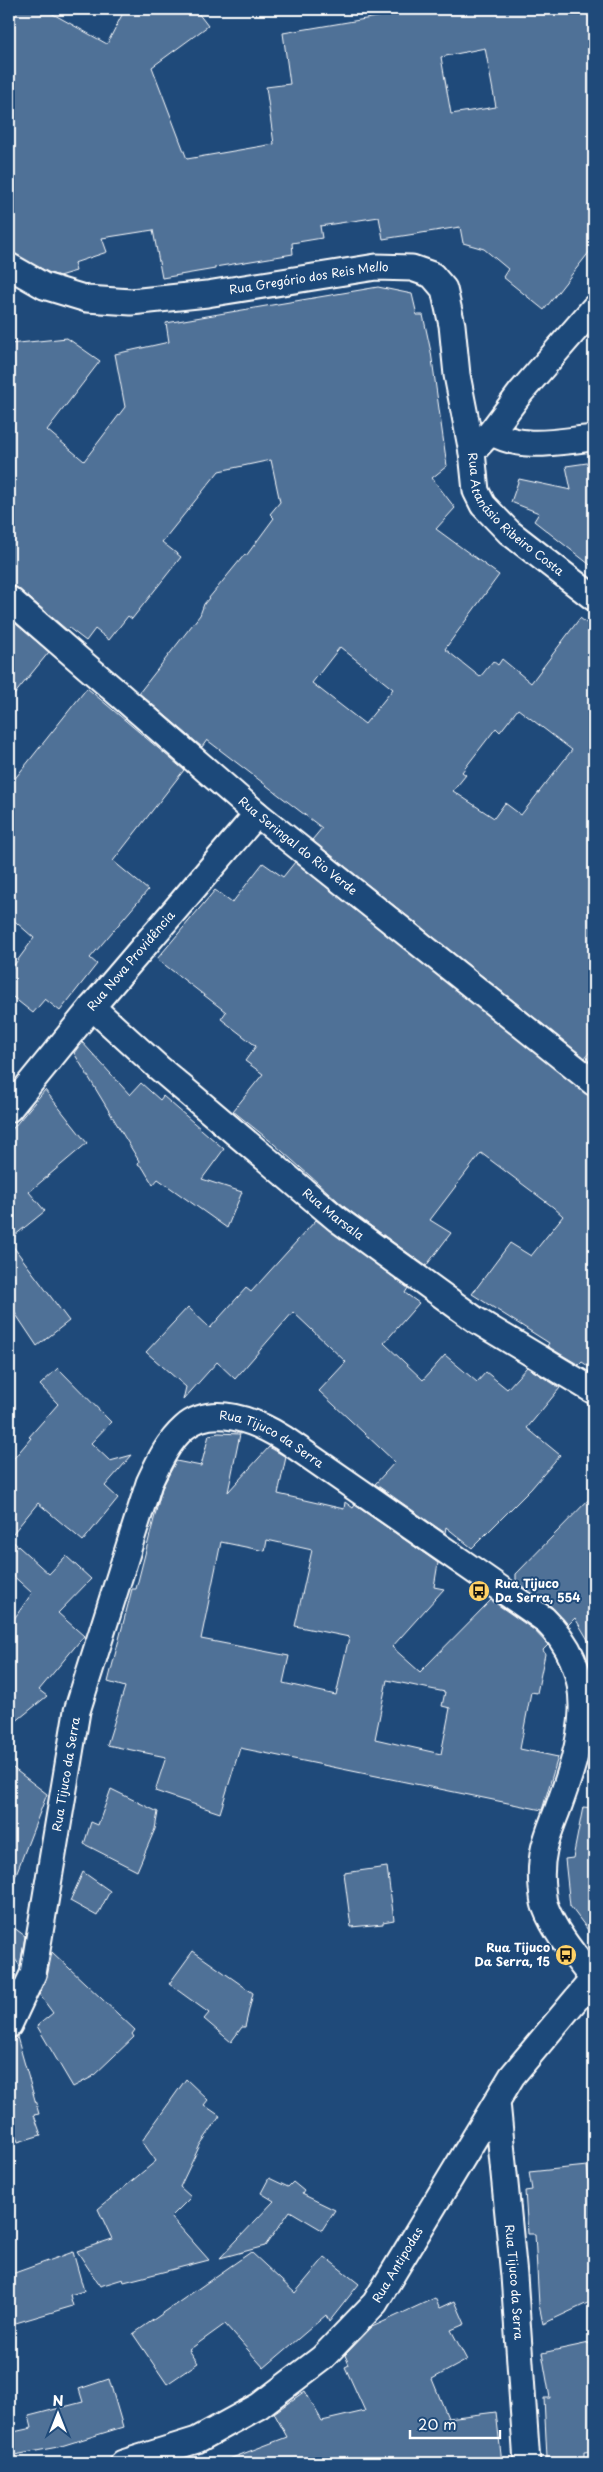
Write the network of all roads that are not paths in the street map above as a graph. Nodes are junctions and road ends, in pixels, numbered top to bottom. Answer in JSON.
{"nodes":[{"id":1,"x":9,"y":266,"type":"edge"},
{"id":2,"x":594,"y":308,"type":"edge"},
{"id":3,"x":491,"y":432,"type":"junction"},
{"id":4,"x":594,"y":438,"type":"edge"},
{"id":5,"x":472,"y":452,"type":"junction"},
{"id":6,"x":594,"y":598,"type":"edge"},
{"id":7,"x":9,"y":599,"type":"edge"},
{"id":8,"x":257,"y":814,"type":"junction"},
{"id":9,"x":92,"y":1008,"type":"junction"},
{"id":10,"x":594,"y":1084,"type":"edge"},
{"id":11,"x":9,"y":1110,"type":"edge"},
{"id":12,"x":594,"y":1390,"type":"edge"},
{"id":13,"x":594,"y":1979,"type":"edge"},
{"id":14,"x":9,"y":2025,"type":"edge"},
{"id":15,"x":497,"y":2102,"type":"junction"},
{"id":16,"x":123,"y":2463,"type":"edge"},
{"id":17,"x":527,"y":2463,"type":"edge"}],
"edges":[{"from":1,"to":5,"type":"street","name":"Rua Gregório dos Reis Mello"},
{"from":2,"to":3,"type":"street","name":"Rua Atanásio Ribeiro Costa"},
{"from":3,"to":4,"type":"street"},
{"from":3,"to":5,"type":"street","name":"Rua Atanásio Ribeiro Costa"},
{"from":5,"to":6,"type":"street","name":"Rua Atanásio Ribeiro Costa"},
{"from":7,"to":8,"type":"street","name":"Rua Seringal do Rio Verde"},
{"from":8,"to":9,"type":"street","name":"Rua Nova Providência"},
{"from":8,"to":10,"type":"street","name":"Rua Seringal do Rio Verde"},
{"from":9,"to":11,"type":"street","name":"Rua Nova Providência"},
{"from":9,"to":12,"type":"street","name":"Rua Marsala"},
{"from":13,"to":14,"type":"street","name":"Rua Tijuco da Serra"},
{"from":13,"to":15,"type":"street","name":"Rua Antipodas"},
{"from":15,"to":16,"type":"street","name":"Rua Antipodas"},
{"from":15,"to":17,"type":"street","name":"Rua Tijuco da Serra"}]}
